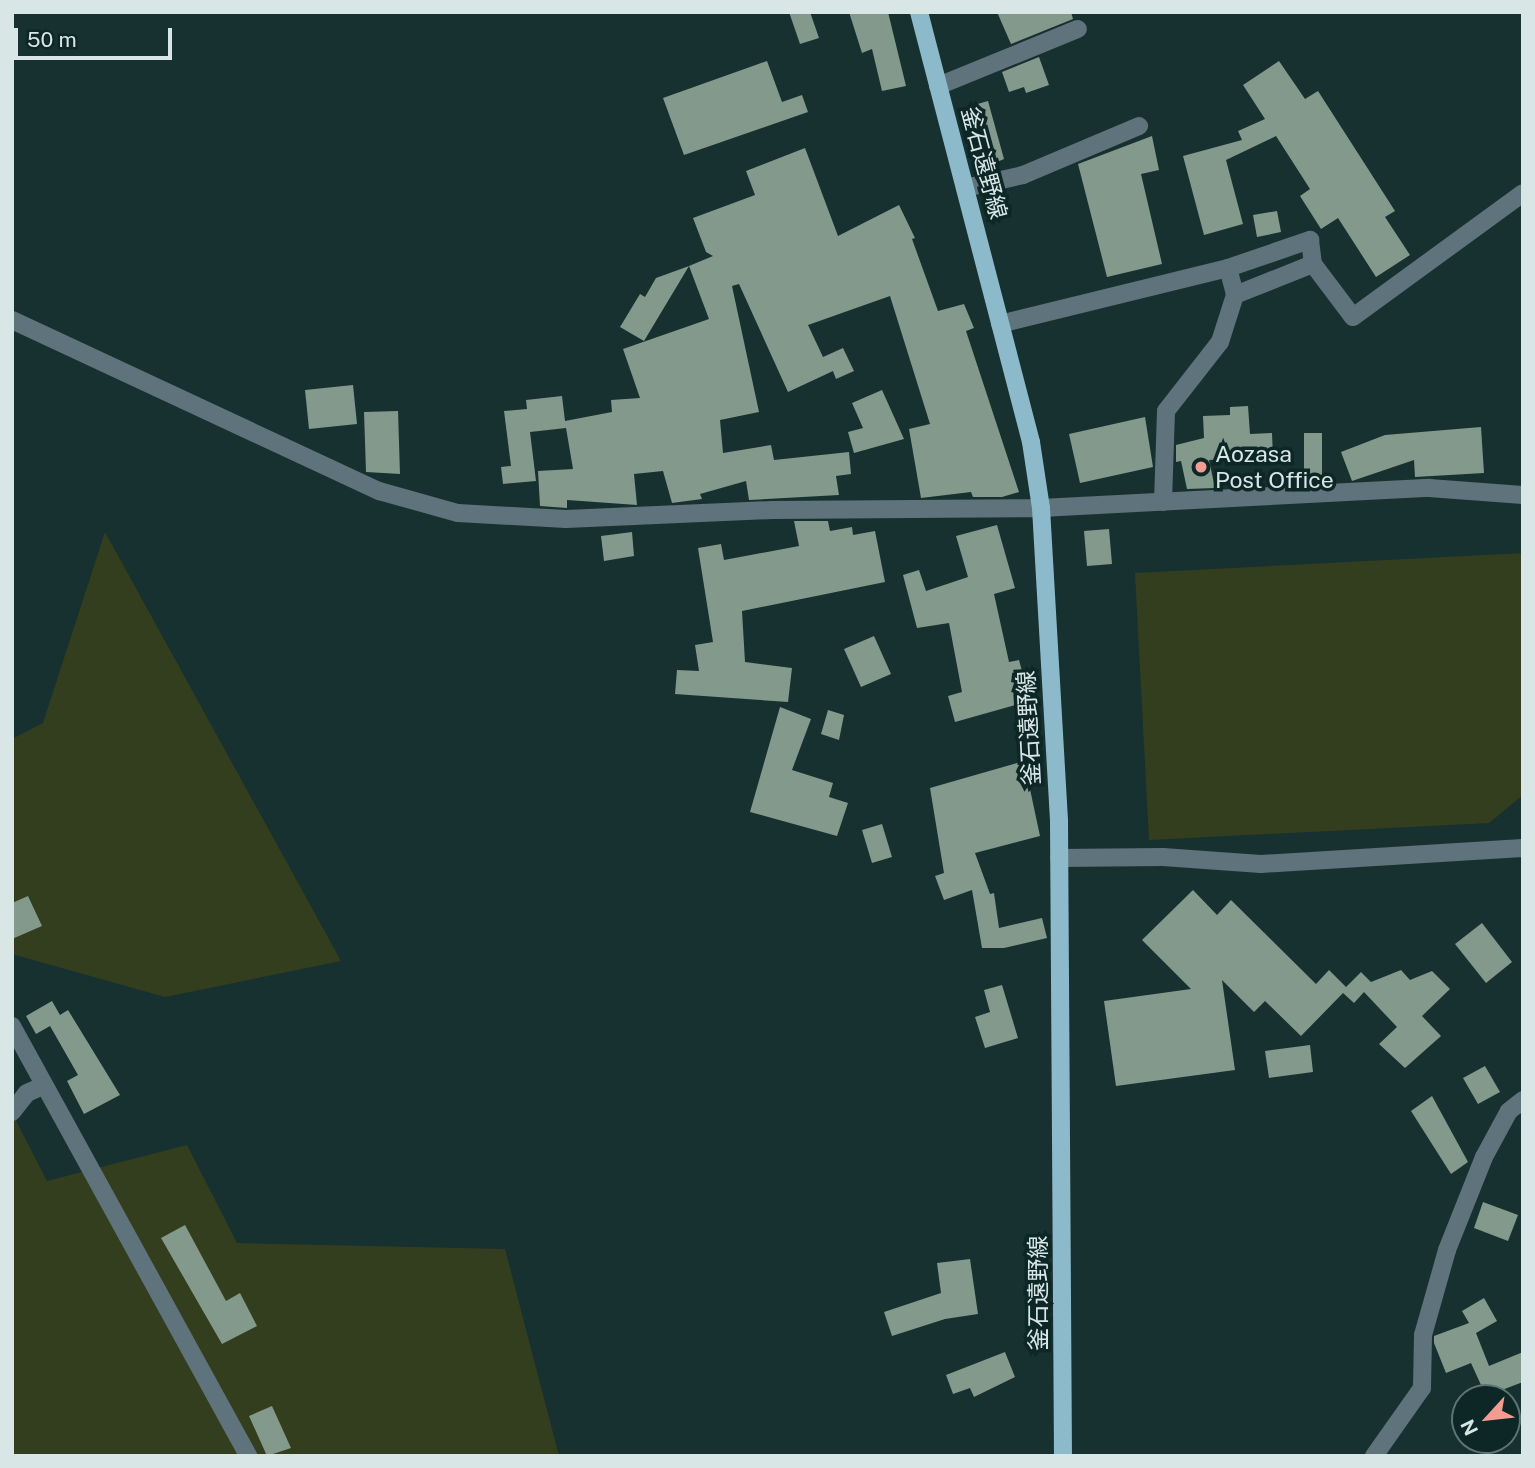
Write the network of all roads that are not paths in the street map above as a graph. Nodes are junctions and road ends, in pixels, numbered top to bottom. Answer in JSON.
{"nodes":[{"id":1,"x":919,"y":12,"type":"edge"},
{"id":2,"x":1078,"y":29,"type":"dead end"},
{"id":3,"x":939,"y":86,"type":"junction"},
{"id":4,"x":1139,"y":126,"type":"dead end"},
{"id":5,"x":965,"y":188,"type":"junction"},
{"id":6,"x":1523,"y":192,"type":"edge"},
{"id":7,"x":1313,"y":264,"type":"junction"},
{"id":8,"x":1228,"y":268,"type":"junction"},
{"id":9,"x":1235,"y":295,"type":"junction"},
{"id":10,"x":12,"y":320,"type":"edge"},
{"id":11,"x":1000,"y":324,"type":"junction"},
{"id":12,"x":1523,"y":495,"type":"edge"},
{"id":13,"x":1163,"y":502,"type":"junction"},
{"id":14,"x":1041,"y":508,"type":"junction"},
{"id":15,"x":1523,"y":848,"type":"edge"},
{"id":16,"x":1059,"y":858,"type":"junction"},
{"id":17,"x":12,"y":1026,"type":"edge"},
{"id":18,"x":43,"y":1086,"type":"junction"},
{"id":19,"x":1523,"y":1100,"type":"edge"},
{"id":20,"x":12,"y":1112,"type":"edge"},
{"id":21,"x":248,"y":1456,"type":"edge"},
{"id":22,"x":1063,"y":1456,"type":"edge"},
{"id":23,"x":1374,"y":1456,"type":"edge"}],
"edges":[{"from":1,"to":3,"type":"main road","name":"釜石遠野線"},
{"from":2,"to":3,"type":"street"},
{"from":3,"to":5,"type":"main road","name":"釜石遠野線"},
{"from":4,"to":5,"type":"street"},
{"from":5,"to":11,"type":"main road","name":"釜石遠野線"},
{"from":6,"to":7,"type":"street"},
{"from":7,"to":8,"type":"street"},
{"from":7,"to":9,"type":"street"},
{"from":8,"to":9,"type":"street"},
{"from":8,"to":11,"type":"street"},
{"from":9,"to":13,"type":"street"},
{"from":10,"to":14,"type":"street"},
{"from":11,"to":14,"type":"main road","name":"釜石遠野線"},
{"from":12,"to":13,"type":"street"},
{"from":13,"to":14,"type":"street"},
{"from":14,"to":16,"type":"main road","name":"釜石遠野線"},
{"from":15,"to":16,"type":"street"},
{"from":16,"to":22,"type":"main road","name":"釜石遠野線"},
{"from":17,"to":18,"type":"street"},
{"from":18,"to":20,"type":"street"},
{"from":18,"to":21,"type":"street"},
{"from":19,"to":23,"type":"street"}]}
